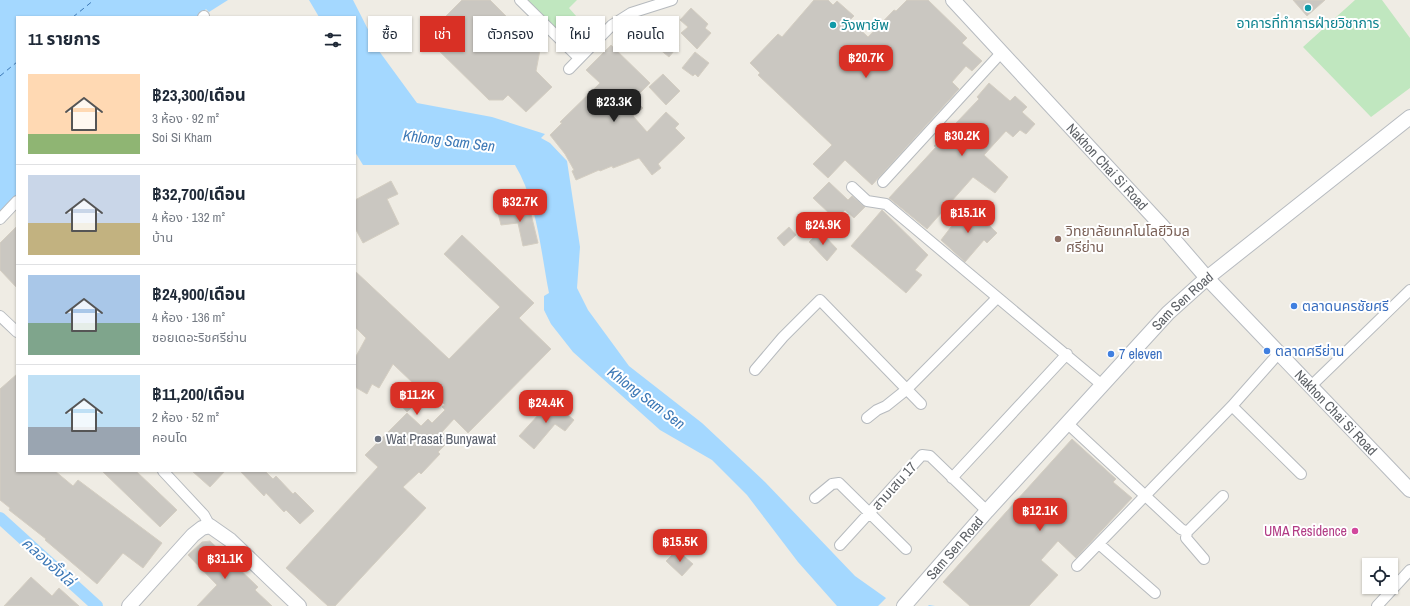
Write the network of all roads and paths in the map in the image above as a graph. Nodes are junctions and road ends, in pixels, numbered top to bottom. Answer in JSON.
{"nodes":[{"id":1,"x":520,"y":0,"type":"edge"},
{"id":2,"x":672,"y":0,"type":"edge"},
{"id":3,"x":953,"y":0,"type":"edge"},
{"id":4,"x":1001,"y":53,"type":"junction"},
{"id":5,"x":579,"y":58,"type":"junction"},
{"id":6,"x":569,"y":69,"type":"dead end"},
{"id":7,"x":1410,"y":117,"type":"edge"},
{"id":8,"x":883,"y":182,"type":"dead end"},
{"id":9,"x":852,"y":187,"type":"dead end"},
{"id":10,"x":16,"y":203,"type":"edge"},
{"id":11,"x":0,"y":219,"type":"edge"},
{"id":12,"x":1208,"y":278,"type":"junction"},
{"id":13,"x":1410,"y":290,"type":"edge"},
{"id":14,"x":997,"y":298,"type":"junction"},
{"id":15,"x":0,"y":316,"type":"edge"},
{"id":16,"x":16,"y":331,"type":"edge"},
{"id":17,"x":1279,"y":353,"type":"junction"},
{"id":18,"x":1067,"y":354,"type":"junction"},
{"id":19,"x":755,"y":370,"type":"dead end"},
{"id":20,"x":1102,"y":385,"type":"junction"},
{"id":21,"x":1310,"y":386,"type":"junction"},
{"id":22,"x":906,"y":390,"type":"junction"},
{"id":23,"x":921,"y":404,"type":"dead end"},
{"id":24,"x":1232,"y":406,"type":"junction"},
{"id":25,"x":866,"y":418,"type":"dead end"},
{"id":26,"x":1067,"y":423,"type":"junction"},
{"id":27,"x":164,"y":472,"type":"edge"},
{"id":28,"x":1301,"y":474,"type":"dead end"},
{"id":29,"x":952,"y":478,"type":"junction"},
{"id":30,"x":1410,"y":490,"type":"edge"},
{"id":31,"x":1146,"y":496,"type":"junction"},
{"id":32,"x":1224,"y":496,"type":"dead end"},
{"id":33,"x":815,"y":498,"type":"dead end"},
{"id":34,"x":987,"y":511,"type":"junction"},
{"id":35,"x":870,"y":512,"type":"junction"},
{"id":36,"x":210,"y":526,"type":"junction"},
{"id":37,"x":1187,"y":532,"type":"junction"},
{"id":38,"x":1099,"y":544,"type":"junction"},
{"id":39,"x":840,"y":545,"type":"dead end"},
{"id":40,"x":906,"y":549,"type":"dead end"},
{"id":41,"x":1204,"y":559,"type":"dead end"},
{"id":42,"x":1077,"y":566,"type":"dead end"},
{"id":43,"x":1410,"y":570,"type":"edge"},
{"id":44,"x":1155,"y":593,"type":"dead end"},
{"id":45,"x":130,"y":606,"type":"edge"},
{"id":46,"x":299,"y":606,"type":"edge"},
{"id":47,"x":904,"y":606,"type":"edge"},
{"id":48,"x":1377,"y":606,"type":"edge"}],
"edges":[{"from":1,"to":5,"type":"street"},
{"from":2,"to":5,"type":"street"},
{"from":3,"to":4,"type":"main road","name":"Nakhon Chai Si Road"},
{"from":4,"to":8,"type":"street"},
{"from":4,"to":12,"type":"main road","name":"Nakhon Chai Si Road"},
{"from":5,"to":6,"type":"street"},
{"from":7,"to":12,"type":"main road","name":"Sam Sen Road"},
{"from":9,"to":14,"type":"street"},
{"from":10,"to":11,"type":"street"},
{"from":12,"to":17,"type":"main road","name":"Nakhon Chai Si Road"},
{"from":12,"to":20,"type":"main road","name":"Sam Sen Road"},
{"from":13,"to":21,"type":"street"},
{"from":14,"to":18,"type":"street"},
{"from":14,"to":22,"type":"street"},
{"from":15,"to":16,"type":"street"},
{"from":17,"to":21,"type":"main road","name":"Nakhon Chai Si Road"},
{"from":17,"to":24,"type":"street"},
{"from":18,"to":20,"type":"street"},
{"from":18,"to":29,"type":"street"},
{"from":19,"to":22,"type":"street"},
{"from":20,"to":26,"type":"main road","name":"Sam Sen Road"},
{"from":21,"to":30,"type":"main road","name":"Nakhon Chai Si Road"},
{"from":22,"to":23,"type":"street"},
{"from":22,"to":25,"type":"street"},
{"from":24,"to":28,"type":"street"},
{"from":24,"to":31,"type":"street"},
{"from":26,"to":31,"type":"street"},
{"from":26,"to":34,"type":"main road","name":"Sam Sen Road"},
{"from":27,"to":36,"type":"street"},
{"from":29,"to":34,"type":"street","name":"สามเสน 17"},
{"from":29,"to":35,"type":"street","name":"สามเสน 17"},
{"from":31,"to":37,"type":"street"},
{"from":31,"to":38,"type":"street"},
{"from":32,"to":37,"type":"street"},
{"from":33,"to":35,"type":"street"},
{"from":34,"to":47,"type":"main road","name":"Sam Sen Road"},
{"from":35,"to":39,"type":"street","name":"สามเสน 17"},
{"from":35,"to":40,"type":"street"},
{"from":36,"to":45,"type":"main road"},
{"from":36,"to":46,"type":"main road"},
{"from":37,"to":41,"type":"street"},
{"from":38,"to":42,"type":"street"},
{"from":38,"to":44,"type":"street"},
{"from":43,"to":48,"type":"street"}]}
